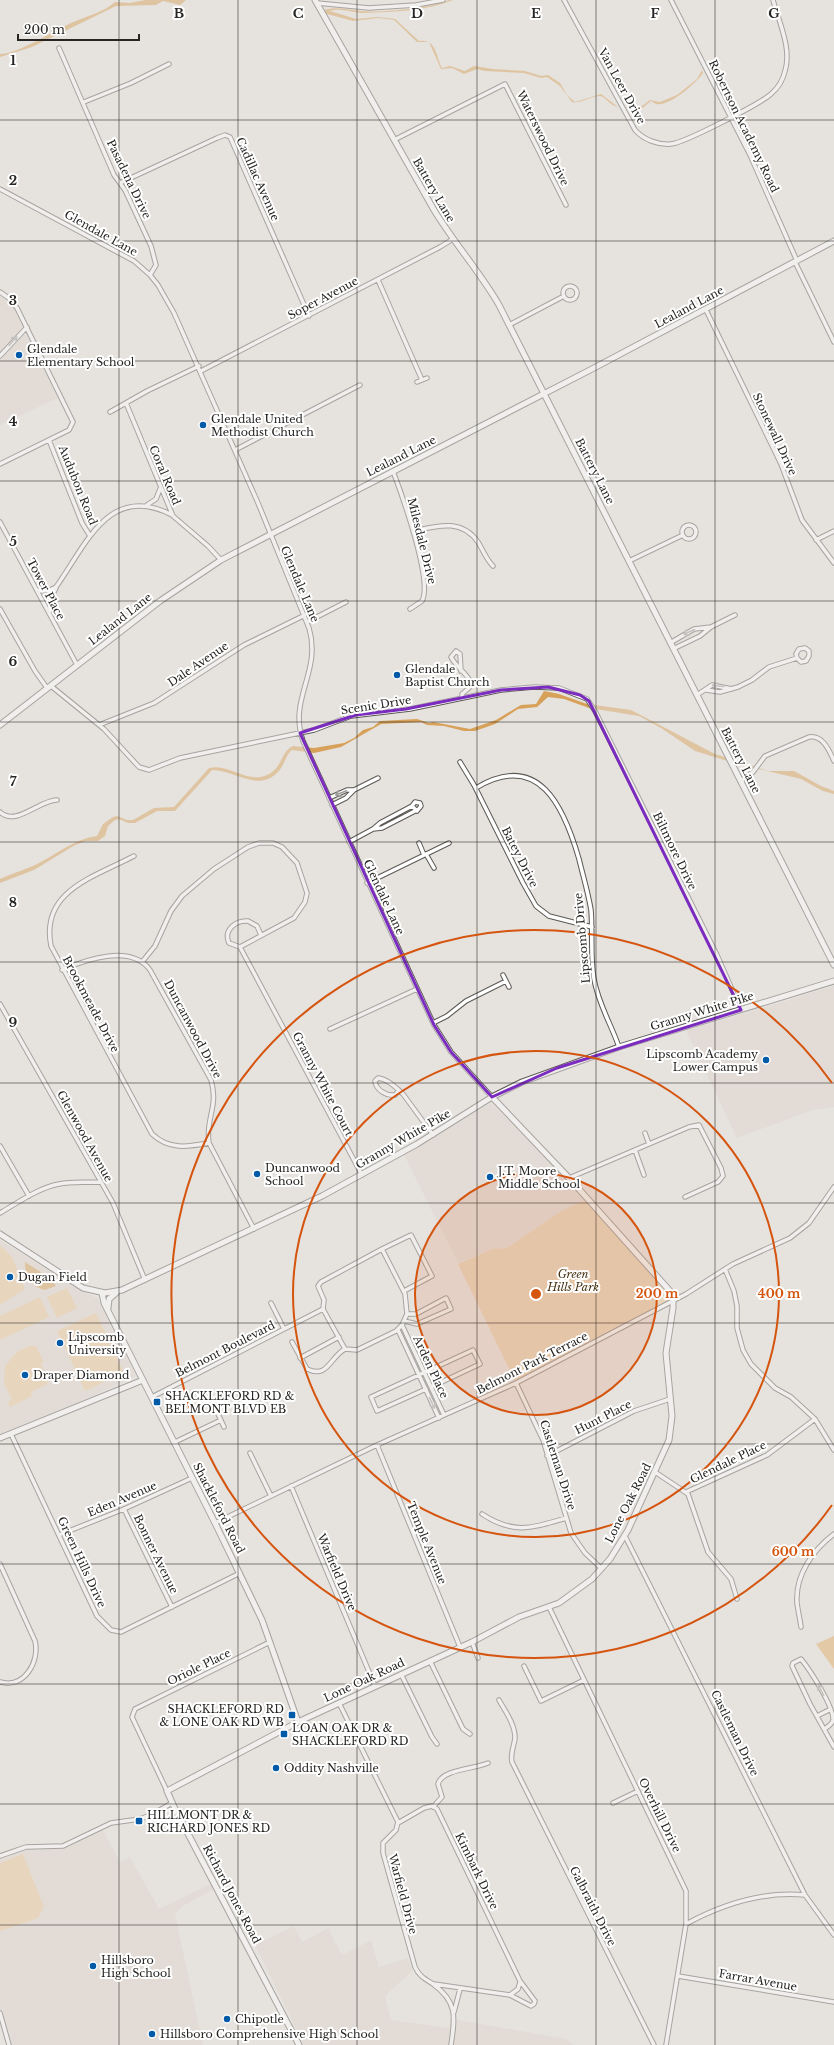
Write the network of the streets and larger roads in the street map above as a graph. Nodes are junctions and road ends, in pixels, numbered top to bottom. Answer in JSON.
{"nodes":[{"id":1,"x":444,"y":0,"type":"edge"},
{"id":2,"x":564,"y":0,"type":"edge"},
{"id":3,"x":671,"y":0,"type":"edge"},
{"id":4,"x":773,"y":0,"type":"edge"},
{"id":5,"x":316,"y":2,"type":"edge"},
{"id":6,"x":59,"y":48,"type":"dead end"},
{"id":7,"x":169,"y":64,"type":"dead end"},
{"id":8,"x":84,"y":102,"type":"junction"},
{"id":9,"x":731,"y":117,"type":"junction"},
{"id":10,"x":394,"y":140,"type":"junction"},
{"id":11,"x":120,"y":183,"type":"junction"},
{"id":12,"x":0,"y":189,"type":"edge"},
{"id":13,"x":566,"y":205,"type":"dead end"},
{"id":14,"x":452,"y":239,"type":"junction"},
{"id":15,"x":834,"y":241,"type":"edge"},
{"id":16,"x":796,"y":261,"type":"junction"},
{"id":17,"x":150,"y":274,"type":"junction"},
{"id":18,"x":378,"y":280,"type":"junction"},
{"id":19,"x":0,"y":292,"type":"edge"},
{"id":20,"x":564,"y":296,"type":"junction"},
{"id":21,"x":706,"y":310,"type":"junction"},
{"id":22,"x":309,"y":316,"type":"junction"},
{"id":23,"x":509,"y":325,"type":"junction"},
{"id":24,"x":27,"y":327,"type":"junction"},
{"id":25,"x":834,"y":342,"type":"edge"},
{"id":26,"x":0,"y":356,"type":"edge"},
{"id":27,"x":199,"y":366,"type":"junction"},
{"id":28,"x":201,"y":371,"type":"junction"},
{"id":29,"x":427,"y":378,"type":"dead end"},
{"id":30,"x":422,"y":380,"type":"junction"},
{"id":31,"x":417,"y":382,"type":"dead end"},
{"id":32,"x":360,"y":385,"type":"dead end"},
{"id":33,"x":544,"y":393,"type":"junction"},
{"id":34,"x":126,"y":403,"type":"junction"},
{"id":35,"x":110,"y":412,"type":"dead end"},
{"id":36,"x":49,"y":440,"type":"junction"},
{"id":37,"x":235,"y":450,"type":"junction"},
{"id":38,"x":0,"y":464,"type":"edge"},
{"id":39,"x":393,"y":471,"type":"junction"},
{"id":40,"x":160,"y":489,"type":"junction"},
{"id":41,"x":147,"y":505,"type":"junction"},
{"id":42,"x":173,"y":516,"type":"junction"},
{"id":43,"x":0,"y":522,"type":"edge"},
{"id":44,"x":413,"y":531,"type":"junction"},
{"id":45,"x":834,"y":531,"type":"edge"},
{"id":46,"x":270,"y":534,"type":"junction"},
{"id":47,"x":90,"y":536,"type":"junction"},
{"id":48,"x":683,"y":536,"type":"dead end"},
{"id":49,"x":816,"y":540,"type":"junction"},
{"id":50,"x":221,"y":560,"type":"junction"},
{"id":51,"x":629,"y":561,"type":"junction"},
{"id":52,"x":834,"y":563,"type":"edge"},
{"id":53,"x":492,"y":566,"type":"dead end"},
{"id":54,"x":56,"y":587,"type":"junction"},
{"id":55,"x":37,"y":590,"type":"junction"},
{"id":56,"x":346,"y":602,"type":"dead end"},
{"id":57,"x":0,"y":609,"type":"edge"},
{"id":58,"x":410,"y":609,"type":"dead end"},
{"id":59,"x":50,"y":615,"type":"junction"},
{"id":60,"x":305,"y":615,"type":"junction"},
{"id":61,"x":735,"y":616,"type":"dead end"},
{"id":62,"x":307,"y":622,"type":"junction"},
{"id":63,"x":711,"y":627,"type":"junction"},
{"id":64,"x":670,"y":643,"type":"junction"},
{"id":65,"x":673,"y":648,"type":"junction"},
{"id":66,"x":797,"y":658,"type":"junction"},
{"id":67,"x":77,"y":665,"type":"junction"},
{"id":68,"x":461,"y":671,"type":"junction"},
{"id":69,"x":49,"y":687,"type":"junction"},
{"id":70,"x":732,"y":688,"type":"junction"},
{"id":71,"x":706,"y":690,"type":"junction"},
{"id":72,"x":697,"y":695,"type":"junction"},
{"id":73,"x":462,"y":698,"type":"junction"},
{"id":74,"x":590,"y":702,"type":"joint"},
{"id":75,"x":0,"y":725,"type":"edge"},
{"id":76,"x":99,"y":725,"type":"junction"},
{"id":77,"x":300,"y":732,"type":"junction"},
{"id":78,"x":834,"y":761,"type":"edge"},
{"id":79,"x":460,"y":762,"type":"dead end"},
{"id":80,"x":378,"y":778,"type":"dead end"},
{"id":81,"x":741,"y":781,"type":"junction"},
{"id":82,"x":476,"y":788,"type":"junction"},
{"id":83,"x":354,"y":790,"type":"junction"},
{"id":84,"x":328,"y":798,"type":"junction"},
{"id":85,"x":57,"y":800,"type":"dead end"},
{"id":86,"x":332,"y":805,"type":"junction"},
{"id":87,"x":412,"y":806,"type":"junction"},
{"id":88,"x":416,"y":811,"type":"junction"},
{"id":89,"x":0,"y":812,"type":"edge"},
{"id":90,"x":393,"y":816,"type":"junction"},
{"id":91,"x":8,"y":817,"type":"junction"},
{"id":92,"x":396,"y":821,"type":"junction"},
{"id":93,"x":7,"y":822,"type":"dead end"},
{"id":94,"x":373,"y":829,"type":"junction"},
{"id":95,"x":349,"y":842,"type":"junction"},
{"id":96,"x":419,"y":842,"type":"dead end"},
{"id":97,"x":449,"y":843,"type":"dead end"},
{"id":98,"x":425,"y":854,"type":"junction"},
{"id":99,"x":134,"y":856,"type":"dead end"},
{"id":100,"x":434,"y":868,"type":"dead end"},
{"id":101,"x":368,"y":883,"type":"junction"},
{"id":102,"x":592,"y":927,"type":"junction"},
{"id":103,"x":261,"y":935,"type":"junction"},
{"id":104,"x":240,"y":947,"type":"junction"},
{"id":105,"x":142,"y":962,"type":"junction"},
{"id":106,"x":834,"y":965,"type":"edge"},
{"id":107,"x":62,"y":970,"type":"junction"},
{"id":108,"x":503,"y":975,"type":"dead end"},
{"id":109,"x":506,"y":981,"type":"junction"},
{"id":110,"x":834,"y":981,"type":"edge"},
{"id":111,"x":509,"y":987,"type":"dead end"},
{"id":112,"x":417,"y":989,"type":"junction"},
{"id":113,"x":0,"y":1004,"type":"edge"},
{"id":114,"x":741,"y":1010,"type":"junction"},
{"id":115,"x":433,"y":1023,"type":"junction"},
{"id":116,"x":330,"y":1029,"type":"dead end"},
{"id":117,"x":619,"y":1047,"type":"junction"},
{"id":118,"x":399,"y":1090,"type":"junction"},
{"id":119,"x":492,"y":1097,"type":"junction"},
{"id":120,"x":645,"y":1133,"type":"dead end"},
{"id":121,"x":434,"y":1135,"type":"junction"},
{"id":122,"x":209,"y":1143,"type":"junction"},
{"id":123,"x":649,"y":1144,"type":"junction"},
{"id":124,"x":0,"y":1146,"type":"edge"},
{"id":125,"x":634,"y":1150,"type":"junction"},
{"id":126,"x":362,"y":1175,"type":"junction"},
{"id":127,"x":644,"y":1175,"type":"dead end"},
{"id":128,"x":569,"y":1178,"type":"junction"},
{"id":129,"x":100,"y":1182,"type":"junction"},
{"id":130,"x":834,"y":1187,"type":"edge"},
{"id":131,"x":830,"y":1192,"type":"junction"},
{"id":132,"x":29,"y":1196,"type":"junction"},
{"id":133,"x":834,"y":1196,"type":"edge"},
{"id":134,"x":685,"y":1197,"type":"dead end"},
{"id":135,"x":0,"y":1213,"type":"edge"},
{"id":136,"x":254,"y":1229,"type":"junction"},
{"id":137,"x":0,"y":1234,"type":"edge"},
{"id":138,"x":382,"y":1249,"type":"junction"},
{"id":139,"x":725,"y":1269,"type":"junction"},
{"id":140,"x":145,"y":1280,"type":"junction"},
{"id":141,"x":404,"y":1291,"type":"junction"},
{"id":142,"x":117,"y":1292,"type":"junction"},
{"id":143,"x":102,"y":1293,"type":"junction"},
{"id":144,"x":673,"y":1300,"type":"junction"},
{"id":145,"x":271,"y":1304,"type":"dead end"},
{"id":146,"x":108,"y":1309,"type":"junction"},
{"id":147,"x":323,"y":1309,"type":"junction"},
{"id":148,"x":407,"y":1314,"type":"junction"},
{"id":149,"x":403,"y":1323,"type":"junction"},
{"id":150,"x":284,"y":1329,"type":"junction"},
{"id":151,"x":398,"y":1330,"type":"junction"},
{"id":152,"x":339,"y":1338,"type":"junction"},
{"id":153,"x":292,"y":1342,"type":"dead end"},
{"id":154,"x":345,"y":1349,"type":"junction"},
{"id":155,"x":300,"y":1358,"type":"junction"},
{"id":156,"x":424,"y":1373,"type":"junction"},
{"id":157,"x":419,"y":1375,"type":"junction"},
{"id":158,"x":143,"y":1380,"type":"junction"},
{"id":159,"x":516,"y":1383,"type":"junction"},
{"id":160,"x":431,"y":1387,"type":"junction"},
{"id":161,"x":426,"y":1390,"type":"junction"},
{"id":162,"x":152,"y":1397,"type":"junction"},
{"id":163,"x":670,"y":1399,"type":"junction"},
{"id":164,"x":218,"y":1414,"type":"dead end"},
{"id":165,"x":444,"y":1415,"type":"junction"},
{"id":166,"x":439,"y":1418,"type":"junction"},
{"id":167,"x":815,"y":1419,"type":"junction"},
{"id":168,"x":221,"y":1420,"type":"junction"},
{"id":169,"x":224,"y":1427,"type":"dead end"},
{"id":170,"x":11,"y":1434,"type":"junction"},
{"id":171,"x":0,"y":1438,"type":"edge"},
{"id":172,"x":174,"y":1442,"type":"junction"},
{"id":173,"x":377,"y":1445,"type":"junction"},
{"id":174,"x":834,"y":1450,"type":"edge"},
{"id":175,"x":250,"y":1453,"type":"dead end"},
{"id":176,"x":547,"y":1456,"type":"junction"},
{"id":177,"x":655,"y":1472,"type":"junction"},
{"id":178,"x":192,"y":1478,"type":"junction"},
{"id":179,"x":291,"y":1486,"type":"junction"},
{"id":180,"x":686,"y":1492,"type":"junction"},
{"id":181,"x":271,"y":1496,"type":"junction"},
{"id":182,"x":124,"y":1509,"type":"junction"},
{"id":183,"x":482,"y":1514,"type":"dead end"},
{"id":184,"x":566,"y":1518,"type":"junction"},
{"id":185,"x":215,"y":1523,"type":"junction"},
{"id":186,"x":834,"y":1534,"type":"edge"},
{"id":187,"x":59,"y":1535,"type":"junction"},
{"id":188,"x":625,"y":1536,"type":"junction"},
{"id":189,"x":0,"y":1564,"type":"edge"},
{"id":190,"x":602,"y":1569,"type":"junction"},
{"id":191,"x":240,"y":1572,"type":"junction"},
{"id":192,"x":737,"y":1599,"type":"dead end"},
{"id":193,"x":172,"y":1607,"type":"junction"},
{"id":194,"x":550,"y":1607,"type":"junction"},
{"id":195,"x":801,"y":1627,"type":"dead end"},
{"id":196,"x":270,"y":1642,"type":"junction"},
{"id":197,"x":472,"y":1642,"type":"junction"},
{"id":198,"x":460,"y":1647,"type":"junction"},
{"id":199,"x":478,"y":1658,"type":"dead end"},
{"id":200,"x":430,"y":1661,"type":"junction"},
{"id":201,"x":524,"y":1666,"type":"dead end"},
{"id":202,"x":402,"y":1674,"type":"junction"},
{"id":203,"x":584,"y":1680,"type":"junction"},
{"id":204,"x":0,"y":1682,"type":"edge"},
{"id":205,"x":375,"y":1686,"type":"junction"},
{"id":206,"x":499,"y":1700,"type":"dead end"},
{"id":207,"x":339,"y":1702,"type":"junction"},
{"id":208,"x":135,"y":1709,"type":"joint"},
{"id":209,"x":829,"y":1710,"type":"junction"},
{"id":210,"x":817,"y":1716,"type":"junction"},
{"id":211,"x":298,"y":1722,"type":"junction"},
{"id":212,"x":833,"y":1722,"type":"edge"},
{"id":213,"x":824,"y":1729,"type":"junction"},
{"id":214,"x":470,"y":1734,"type":"dead end"},
{"id":215,"x":437,"y":1744,"type":"dead end"},
{"id":216,"x":834,"y":1747,"type":"edge"},
{"id":217,"x":488,"y":1763,"type":"dead end"},
{"id":218,"x":167,"y":1791,"type":"junction"},
{"id":219,"x":638,"y":1791,"type":"junction"},
{"id":220,"x":172,"y":1803,"type":"junction"},
{"id":221,"x":613,"y":1803,"type":"dead end"},
{"id":222,"x":433,"y":1807,"type":"junction"},
{"id":223,"x":398,"y":1823,"type":"junction"},
{"id":224,"x":0,"y":1856,"type":"edge"},
{"id":225,"x":805,"y":1895,"type":"junction"},
{"id":226,"x":686,"y":1924,"type":"junction"},
{"id":227,"x":834,"y":1935,"type":"edge"},
{"id":228,"x":678,"y":1976,"type":"junction"},
{"id":229,"x":520,"y":1981,"type":"junction"},
{"id":230,"x":432,"y":1984,"type":"junction"},
{"id":231,"x":460,"y":1989,"type":"junction"},
{"id":232,"x":510,"y":1995,"type":"junction"},
{"id":233,"x":834,"y":2002,"type":"edge"},
{"id":234,"x":454,"y":2012,"type":"junction"},
{"id":235,"x":0,"y":2013,"type":"edge"},
{"id":236,"x":9,"y":2045,"type":"edge"},
{"id":237,"x":299,"y":2045,"type":"edge"},
{"id":238,"x":451,"y":2045,"type":"edge"},
{"id":239,"x":654,"y":2045,"type":"edge"},
{"id":240,"x":666,"y":2045,"type":"edge"}],
"edges":[{"from":1,"to":5,"type":"street"},
{"from":2,"to":9,"type":"street","name":"Van Leer Drive"},
{"from":3,"to":9,"type":"street","name":"Robertson Academy Road"},
{"from":4,"to":9,"type":"street","name":"Van Leer Drive"},
{"from":5,"to":10,"type":"street","name":"Battery Lane"},
{"from":6,"to":8,"type":"street","name":"Pasadena Drive"},
{"from":7,"to":8,"type":"street"},
{"from":8,"to":11,"type":"street","name":"Pasadena Drive"},
{"from":9,"to":16,"type":"street","name":"Robertson Academy Road"},
{"from":10,"to":13,"type":"street","name":"Waterswood Drive"},
{"from":10,"to":14,"type":"street","name":"Battery Lane"},
{"from":11,"to":17,"type":"street","name":"Pasadena Drive"},
{"from":11,"to":22,"type":"street","name":"Cadillac Avenue"},
{"from":12,"to":17,"type":"street","name":"Glendale Lane"},
{"from":14,"to":18,"type":"street","name":"Soper Avenue"},
{"from":14,"to":23,"type":"street","name":"Battery Lane"},
{"from":15,"to":16,"type":"street","name":"Lealand Lane"},
{"from":16,"to":21,"type":"street","name":"Lealand Lane"},
{"from":16,"to":25,"type":"street","name":"Robertson Academy Road"},
{"from":17,"to":27,"type":"street","name":"Glendale Lane"},
{"from":18,"to":22,"type":"street","name":"Soper Avenue"},
{"from":18,"to":30,"type":"street"},
{"from":19,"to":24,"type":"street"},
{"from":20,"to":20,"type":"street"},
{"from":20,"to":23,"type":"street"},
{"from":21,"to":33,"type":"street","name":"Lealand Lane"},
{"from":21,"to":49,"type":"street","name":"Stonewall Drive"},
{"from":22,"to":28,"type":"street","name":"Soper Avenue"},
{"from":23,"to":33,"type":"street","name":"Battery Lane"},
{"from":26,"to":24,"type":"street","one_way":true},
{"from":24,"to":36,"type":"street"},
{"from":27,"to":28,"type":"street","name":"Glendale Lane"},
{"from":27,"to":34,"type":"street"},
{"from":28,"to":37,"type":"street","name":"Glendale Lane"},
{"from":29,"to":30,"type":"street"},
{"from":30,"to":31,"type":"street"},
{"from":32,"to":37,"type":"street"},
{"from":33,"to":39,"type":"street","name":"Lealand Lane"},
{"from":33,"to":51,"type":"street","name":"Battery Lane"},
{"from":34,"to":35,"type":"street"},
{"from":34,"to":40,"type":"street","name":"Coral Road"},
{"from":36,"to":38,"type":"street"},
{"from":36,"to":47,"type":"street","name":"Audubon Road"},
{"from":37,"to":46,"type":"street","name":"Glendale Lane"},
{"from":39,"to":44,"type":"street","name":"Milesdale Drive"},
{"from":39,"to":46,"type":"street","name":"Lealand Lane"},
{"from":40,"to":41,"type":"street"},
{"from":40,"to":42,"type":"street","name":"Coral Road"},
{"from":41,"to":42,"type":"street"},
{"from":41,"to":47,"type":"street"},
{"from":42,"to":50,"type":"street","name":"Coral Road"},
{"from":43,"to":55,"type":"street","name":"Tower Place"},
{"from":44,"to":53,"type":"street"},
{"from":44,"to":58,"type":"street","name":"Milesdale Drive"},
{"from":45,"to":49,"type":"street"},
{"from":46,"to":50,"type":"street","name":"Lealand Lane"},
{"from":46,"to":60,"type":"street","name":"Glendale Lane"},
{"from":47,"to":54,"type":"street"},
{"from":48,"to":51,"type":"street"},
{"from":49,"to":52,"type":"street","name":"Stonewall Drive"},
{"from":50,"to":67,"type":"street","name":"Lealand Lane"},
{"from":51,"to":64,"type":"street","name":"Battery Lane"},
{"from":54,"to":55,"type":"street"},
{"from":54,"to":59,"type":"street"},
{"from":55,"to":59,"type":"street","name":"Tower Place"},
{"from":56,"to":62,"type":"street"},
{"from":57,"to":69,"type":"street"},
{"from":59,"to":67,"type":"street","name":"Tower Place"},
{"from":60,"to":62,"type":"street","name":"Glendale Lane"},
{"from":60,"to":76,"type":"street","name":"Dale Avenue"},
{"from":61,"to":63,"type":"street"},
{"from":62,"to":77,"type":"street","name":"Glendale Lane"},
{"from":63,"to":64,"type":"street","one_way":true},
{"from":63,"to":65,"type":"street"},
{"from":64,"to":65,"type":"street","name":"Battery Lane"},
{"from":65,"to":72,"type":"street","name":"Battery Lane"},
{"from":66,"to":66,"type":"street"},
{"from":66,"to":70,"type":"street"},
{"from":67,"to":69,"type":"street","name":"Lealand Lane"},
{"from":68,"to":68,"type":"street"},
{"from":68,"to":73,"type":"street"},
{"from":69,"to":75,"type":"street","name":"Lealand Lane"},
{"from":69,"to":76,"type":"street"},
{"from":70,"to":71,"type":"street"},
{"from":70,"to":71,"type":"street","one_way":true},
{"from":71,"to":72,"type":"street"},
{"from":72,"to":81,"type":"street","name":"Battery Lane"},
{"from":73,"to":74,"type":"street","name":"Scenic Drive"},
{"from":73,"to":77,"type":"street","name":"Scenic Drive"},
{"from":74,"to":114,"type":"street","name":"Biltmore Drive"},
{"from":76,"to":77,"type":"street","name":"Scenic Drive"},
{"from":77,"to":84,"type":"street","name":"Glendale Lane"},
{"from":78,"to":81,"type":"street"},
{"from":79,"to":82,"type":"street","name":"Batey Drive"},
{"from":80,"to":83,"type":"street"},
{"from":81,"to":106,"type":"street","name":"Battery Lane"},
{"from":82,"to":102,"type":"street","name":"Batey Drive"},
{"from":82,"to":102,"type":"street","name":"Lipscomb Drive"},
{"from":83,"to":84,"type":"street","one_way":true},
{"from":83,"to":86,"type":"street"},
{"from":84,"to":86,"type":"street","name":"Glendale Lane"},
{"from":85,"to":91,"type":"street"},
{"from":86,"to":95,"type":"street","name":"Glendale Lane"},
{"from":87,"to":88,"type":"street"},
{"from":87,"to":88,"type":"street"},
{"from":87,"to":90,"type":"street"},
{"from":88,"to":92,"type":"street"},
{"from":89,"to":91,"type":"street"},
{"from":90,"to":92,"type":"street"},
{"from":90,"to":94,"type":"street"},
{"from":91,"to":93,"type":"street"},
{"from":92,"to":94,"type":"street"},
{"from":94,"to":95,"type":"street"},
{"from":95,"to":101,"type":"street","name":"Glendale Lane"},
{"from":96,"to":98,"type":"street"},
{"from":97,"to":98,"type":"street"},
{"from":98,"to":100,"type":"street"},
{"from":98,"to":101,"type":"street"},
{"from":99,"to":107,"type":"street","name":"Brookmeade Drive"},
{"from":101,"to":112,"type":"street","name":"Glendale Lane"},
{"from":102,"to":117,"type":"street","name":"Lipscomb Drive"},
{"from":103,"to":104,"type":"street"},
{"from":103,"to":104,"type":"street"},
{"from":103,"to":105,"type":"street"},
{"from":104,"to":126,"type":"street","name":"Granny White Court"},
{"from":105,"to":107,"type":"street"},
{"from":105,"to":122,"type":"street","name":"Duncanwood Drive"},
{"from":107,"to":122,"type":"street","name":"Brookmeade Drive"},
{"from":108,"to":109,"type":"street"},
{"from":109,"to":111,"type":"street"},
{"from":109,"to":115,"type":"street"},
{"from":110,"to":114,"type":"street","name":"Granny White Pike"},
{"from":112,"to":115,"type":"street","name":"Glendale Lane"},
{"from":112,"to":116,"type":"street"},
{"from":113,"to":129,"type":"street","name":"Glenwood Avenue"},
{"from":114,"to":117,"type":"street","name":"Granny White Pike"},
{"from":115,"to":119,"type":"street","name":"Glendale Lane"},
{"from":117,"to":119,"type":"street","name":"Granny White Pike"},
{"from":118,"to":118,"type":"street"},
{"from":118,"to":121,"type":"street"},
{"from":119,"to":121,"type":"street","name":"Granny White Pike"},
{"from":119,"to":128,"type":"street"},
{"from":120,"to":123,"type":"street"},
{"from":121,"to":126,"type":"street","name":"Granny White Pike"},
{"from":122,"to":136,"type":"street"},
{"from":123,"to":125,"type":"street"},
{"from":123,"to":134,"type":"street"},
{"from":124,"to":132,"type":"street"},
{"from":125,"to":127,"type":"street"},
{"from":125,"to":128,"type":"street"},
{"from":126,"to":136,"type":"street","name":"Granny White Pike"},
{"from":128,"to":144,"type":"street"},
{"from":129,"to":132,"type":"street"},
{"from":129,"to":140,"type":"street","name":"Glenwood Avenue"},
{"from":130,"to":131,"type":"street","name":"Belmont Park Terrace"},
{"from":131,"to":133,"type":"street"},
{"from":131,"to":139,"type":"street","name":"Belmont Park Terrace"},
{"from":132,"to":135,"type":"street"},
{"from":136,"to":140,"type":"street","name":"Granny White Pike"},
{"from":137,"to":143,"type":"street","name":"Granny White Pike"},
{"from":138,"to":141,"type":"street"},
{"from":138,"to":141,"type":"street"},
{"from":138,"to":147,"type":"street"},
{"from":139,"to":144,"type":"street","name":"Belmont Park Terrace"},
{"from":139,"to":167,"type":"street"},
{"from":140,"to":142,"type":"street","name":"Granny White Pike"},
{"from":141,"to":148,"type":"street"},
{"from":142,"to":143,"type":"street","name":"Granny White Pike"},
{"from":142,"to":146,"type":"street"},
{"from":143,"to":146,"type":"street","name":"Shackleford Road"},
{"from":144,"to":159,"type":"street","name":"Belmont Park Terrace"},
{"from":144,"to":163,"type":"street","name":"Lone Oak Road"},
{"from":145,"to":150,"type":"street"},
{"from":146,"to":158,"type":"street","name":"Shackleford Road"},
{"from":147,"to":150,"type":"street","name":"Belmont Boulevard"},
{"from":147,"to":152,"type":"street"},
{"from":148,"to":149,"type":"street"},
{"from":148,"to":149,"type":"street"},
{"from":149,"to":151,"type":"street"},
{"from":149,"to":156,"type":"street","name":"Arden Place"},
{"from":150,"to":162,"type":"street","name":"Belmont Boulevard"},
{"from":151,"to":154,"type":"street"},
{"from":151,"to":157,"type":"street","name":"Arden Place"},
{"from":152,"to":154,"type":"street"},
{"from":152,"to":155,"type":"street"},
{"from":153,"to":155,"type":"street"},
{"from":154,"to":155,"type":"street"},
{"from":156,"to":157,"type":"street"},
{"from":156,"to":160,"type":"street","name":"Arden Place"},
{"from":156,"to":160,"type":"street"},
{"from":157,"to":161,"type":"street","name":"Arden Place"},
{"from":157,"to":161,"type":"street"},
{"from":158,"to":162,"type":"street","name":"Shackleford Road"},
{"from":158,"to":170,"type":"street"},
{"from":159,"to":165,"type":"street","name":"Belmont Park Terrace"},
{"from":159,"to":176,"type":"street","name":"Castleman Drive"},
{"from":160,"to":165,"type":"street","name":"Arden Place"},
{"from":161,"to":166,"type":"street","name":"Arden Place","one_way":true},
{"from":162,"to":172,"type":"street","name":"Shackleford Road"},
{"from":163,"to":176,"type":"street","name":"Hunt Place"},
{"from":163,"to":177,"type":"street","name":"Lone Oak Road"},
{"from":164,"to":168,"type":"street"},
{"from":165,"to":166,"type":"street","name":"Belmont Park Terrace"},
{"from":166,"to":173,"type":"street","name":"Belmont Park Terrace"},
{"from":167,"to":174,"type":"street"},
{"from":167,"to":180,"type":"street","name":"Glendale Place"},
{"from":168,"to":169,"type":"street"},
{"from":168,"to":172,"type":"street"},
{"from":170,"to":171,"type":"street"},
{"from":170,"to":187,"type":"street","name":"Green Hills Drive"},
{"from":172,"to":178,"type":"street","name":"Shackleford Road"},
{"from":173,"to":179,"type":"street","name":"Belmont Park Terrace"},
{"from":173,"to":198,"type":"street","name":"Temple Avenue"},
{"from":175,"to":181,"type":"street"},
{"from":176,"to":184,"type":"street","name":"Castleman Drive"},
{"from":177,"to":180,"type":"street"},
{"from":177,"to":188,"type":"street","name":"Lone Oak Road"},
{"from":178,"to":182,"type":"street","name":"Eden Avenue"},
{"from":178,"to":185,"type":"street","name":"Shackleford Road"},
{"from":179,"to":181,"type":"street","name":"Belmont Park Terrace"},
{"from":179,"to":205,"type":"street","name":"Warfield Drive"},
{"from":180,"to":192,"type":"street"},
{"from":181,"to":185,"type":"street","name":"Belmont Park Terrace"},
{"from":182,"to":187,"type":"street","name":"Eden Avenue"},
{"from":182,"to":193,"type":"street","name":"Bonner Avenue"},
{"from":183,"to":184,"type":"street"},
{"from":184,"to":190,"type":"street","name":"Castleman Drive"},
{"from":185,"to":191,"type":"street","name":"Shackleford Road"},
{"from":186,"to":195,"type":"street"},
{"from":187,"to":193,"type":"street","name":"Green Hills Drive"},
{"from":188,"to":190,"type":"street","name":"Lone Oak Road"},
{"from":188,"to":225,"type":"street","name":"Castleman Drive"},
{"from":189,"to":204,"type":"street"},
{"from":190,"to":194,"type":"street","name":"Lone Oak Road"},
{"from":191,"to":193,"type":"street","name":"Green Hills Drive"},
{"from":191,"to":196,"type":"street","name":"Shackleford Road"},
{"from":194,"to":197,"type":"street","name":"Lone Oak Road"},
{"from":194,"to":203,"type":"street","name":"Overhill Drive"},
{"from":196,"to":208,"type":"street","name":"Oriole Place"},
{"from":196,"to":211,"type":"street","name":"Shackleford Road"},
{"from":197,"to":198,"type":"street","name":"Lone Oak Road"},
{"from":197,"to":199,"type":"street"},
{"from":198,"to":200,"type":"street","name":"Lone Oak Road"},
{"from":200,"to":202,"type":"street","name":"Lone Oak Road"},
{"from":200,"to":214,"type":"street"},
{"from":201,"to":203,"type":"street"},
{"from":202,"to":205,"type":"street","name":"Lone Oak Road"},
{"from":202,"to":215,"type":"street"},
{"from":203,"to":219,"type":"street","name":"Overhill Drive"},
{"from":205,"to":207,"type":"street","name":"Lone Oak Road"},
{"from":206,"to":239,"type":"street","name":"Galbraith Drive"},
{"from":207,"to":211,"type":"street","name":"Lone Oak Road"},
{"from":207,"to":223,"type":"street"},
{"from":208,"to":218,"type":"street","name":"Richard Jones Road"},
{"from":209,"to":210,"type":"street"},
{"from":209,"to":210,"type":"street","one_way":true},
{"from":209,"to":212,"type":"street"},
{"from":210,"to":213,"type":"street"},
{"from":211,"to":218,"type":"street","name":"Lone Oak Road"},
{"from":212,"to":213,"type":"street"},
{"from":213,"to":216,"type":"street"},
{"from":217,"to":222,"type":"street"},
{"from":218,"to":220,"type":"street","name":"Richard Jones Road"},
{"from":219,"to":221,"type":"street"},
{"from":219,"to":226,"type":"street","name":"Overhill Drive"},
{"from":220,"to":224,"type":"street"},
{"from":220,"to":237,"type":"street","name":"Richard Jones Road"},
{"from":222,"to":223,"type":"street"},
{"from":222,"to":229,"type":"street","name":"Kimbark Drive"},
{"from":223,"to":230,"type":"street","name":"Warfield Drive"},
{"from":225,"to":226,"type":"street"},
{"from":225,"to":227,"type":"street","name":"Castleman Drive"},
{"from":226,"to":228,"type":"street","name":"Overhill Drive"},
{"from":228,"to":233,"type":"street","name":"Farrar Avenue"},
{"from":228,"to":240,"type":"street","name":"Overhill Drive"},
{"from":229,"to":232,"type":"street"},
{"from":229,"to":232,"type":"street","name":"Kimbark Drive"},
{"from":230,"to":231,"type":"street","name":"Kimbark Drive"},
{"from":230,"to":234,"type":"street","name":"Warfield Drive"},
{"from":231,"to":232,"type":"street","name":"Kimbark Drive"},
{"from":231,"to":234,"type":"street"},
{"from":234,"to":238,"type":"street"},
{"from":235,"to":236,"type":"street"}]}
